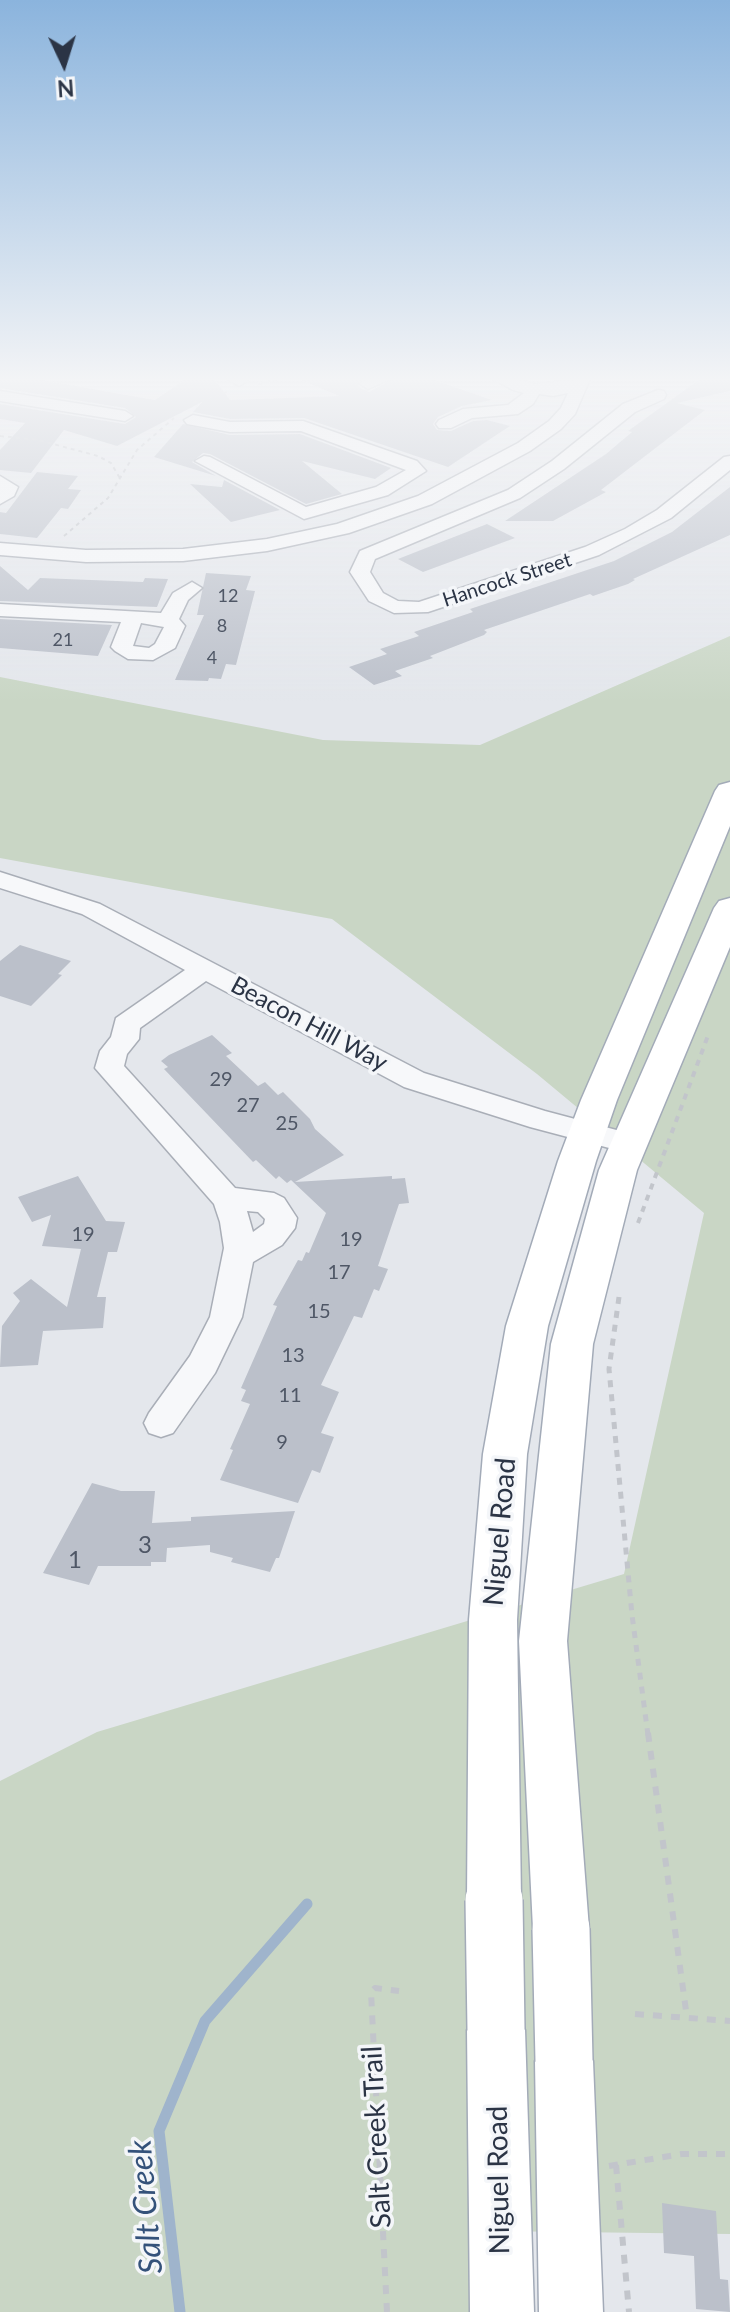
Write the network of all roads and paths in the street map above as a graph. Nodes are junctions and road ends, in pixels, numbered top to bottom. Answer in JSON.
{"nodes":[{"id":1,"x":116,"y":487,"type":"edge"},
{"id":2,"x":254,"y":487,"type":"edge"},
{"id":3,"x":389,"y":487,"type":"edge"},
{"id":4,"x":450,"y":487,"type":"edge"},
{"id":5,"x":506,"y":487,"type":"edge"},
{"id":6,"x":525,"y":487,"type":"edge"},
{"id":7,"x":698,"y":487,"type":"edge"},
{"id":8,"x":519,"y":491,"type":"junction"},
{"id":9,"x":376,"y":493,"type":"junction"},
{"id":10,"x":408,"y":507,"type":"junction"},
{"id":11,"x":59,"y":539,"type":"dead end"},
{"id":12,"x":0,"y":549,"type":"edge"},
{"id":13,"x":192,"y":588,"type":"dead end"},
{"id":14,"x":0,"y":610,"type":"edge"},
{"id":15,"x":127,"y":617,"type":"junction"},
{"id":16,"x":168,"y":620,"type":"junction"},
{"id":17,"x":730,"y":791,"type":"edge"},
{"id":18,"x":5,"y":888,"type":"edge"},
{"id":19,"x":730,"y":908,"type":"edge"},
{"id":20,"x":217,"y":974,"type":"junction"},
{"id":21,"x":713,"y":1023,"type":"dead end"},
{"id":22,"x":608,"y":1137,"type":"junction"},
{"id":23,"x":226,"y":1198,"type":"junction"},
{"id":24,"x":636,"y":1229,"type":"dead end"},
{"id":25,"x":239,"y":1255,"type":"junction"},
{"id":26,"x":620,"y":1290,"type":"dead end"},
{"id":27,"x":161,"y":1423,"type":"dead end"},
{"id":28,"x":399,"y":1991,"type":"dead end"},
{"id":29,"x":635,"y":2014,"type":"dead end"},
{"id":30,"x":687,"y":2018,"type":"junction"},
{"id":31,"x":730,"y":2021,"type":"edge"},
{"id":32,"x":730,"y":2154,"type":"edge"},
{"id":33,"x":591,"y":2165,"type":"junction"},
{"id":34,"x":387,"y":2312,"type":"edge"},
{"id":35,"x":502,"y":2312,"type":"edge"},
{"id":36,"x":571,"y":2312,"type":"edge"},
{"id":37,"x":629,"y":2312,"type":"edge"}],
"edges":[{"from":1,"to":11,"type":"path"},
{"from":2,"to":9,"type":"street"},
{"from":3,"to":9,"type":"street"},
{"from":4,"to":10,"type":"street"},
{"from":5,"to":8,"type":"street"},
{"from":6,"to":8,"type":"street"},
{"from":7,"to":8,"type":"street","name":"Hancock Street"},
{"from":9,"to":10,"type":"street"},
{"from":10,"to":12,"type":"street"},
{"from":13,"to":16,"type":"street"},
{"from":14,"to":15,"type":"street"},
{"from":15,"to":16,"type":"street"},
{"from":15,"to":16,"type":"street"},
{"from":17,"to":22,"type":"main road","name":"Niguel Road"},
{"from":18,"to":20,"type":"street","name":"Beacon Hill Way"},
{"from":19,"to":22,"type":"main road","name":"Niguel Road"},
{"from":20,"to":22,"type":"street","name":"Beacon Hill Way"},
{"from":20,"to":23,"type":"street"},
{"from":21,"to":24,"type":"path"},
{"from":22,"to":33,"type":"main road","name":"Niguel Road","bridge":true},
{"from":22,"to":35,"type":"main road","name":"Niguel Road","bridge":true},
{"from":23,"to":25,"type":"street"},
{"from":23,"to":25,"type":"street"},
{"from":25,"to":27,"type":"street"},
{"from":26,"to":30,"type":"path"},
{"from":28,"to":34,"type":"path","name":"Salt Creek Trail"},
{"from":29,"to":30,"type":"path"},
{"from":30,"to":31,"type":"path"},
{"from":32,"to":33,"type":"path"},
{"from":33,"to":36,"type":"main road","name":"Niguel Road"},
{"from":33,"to":37,"type":"path"}]}
